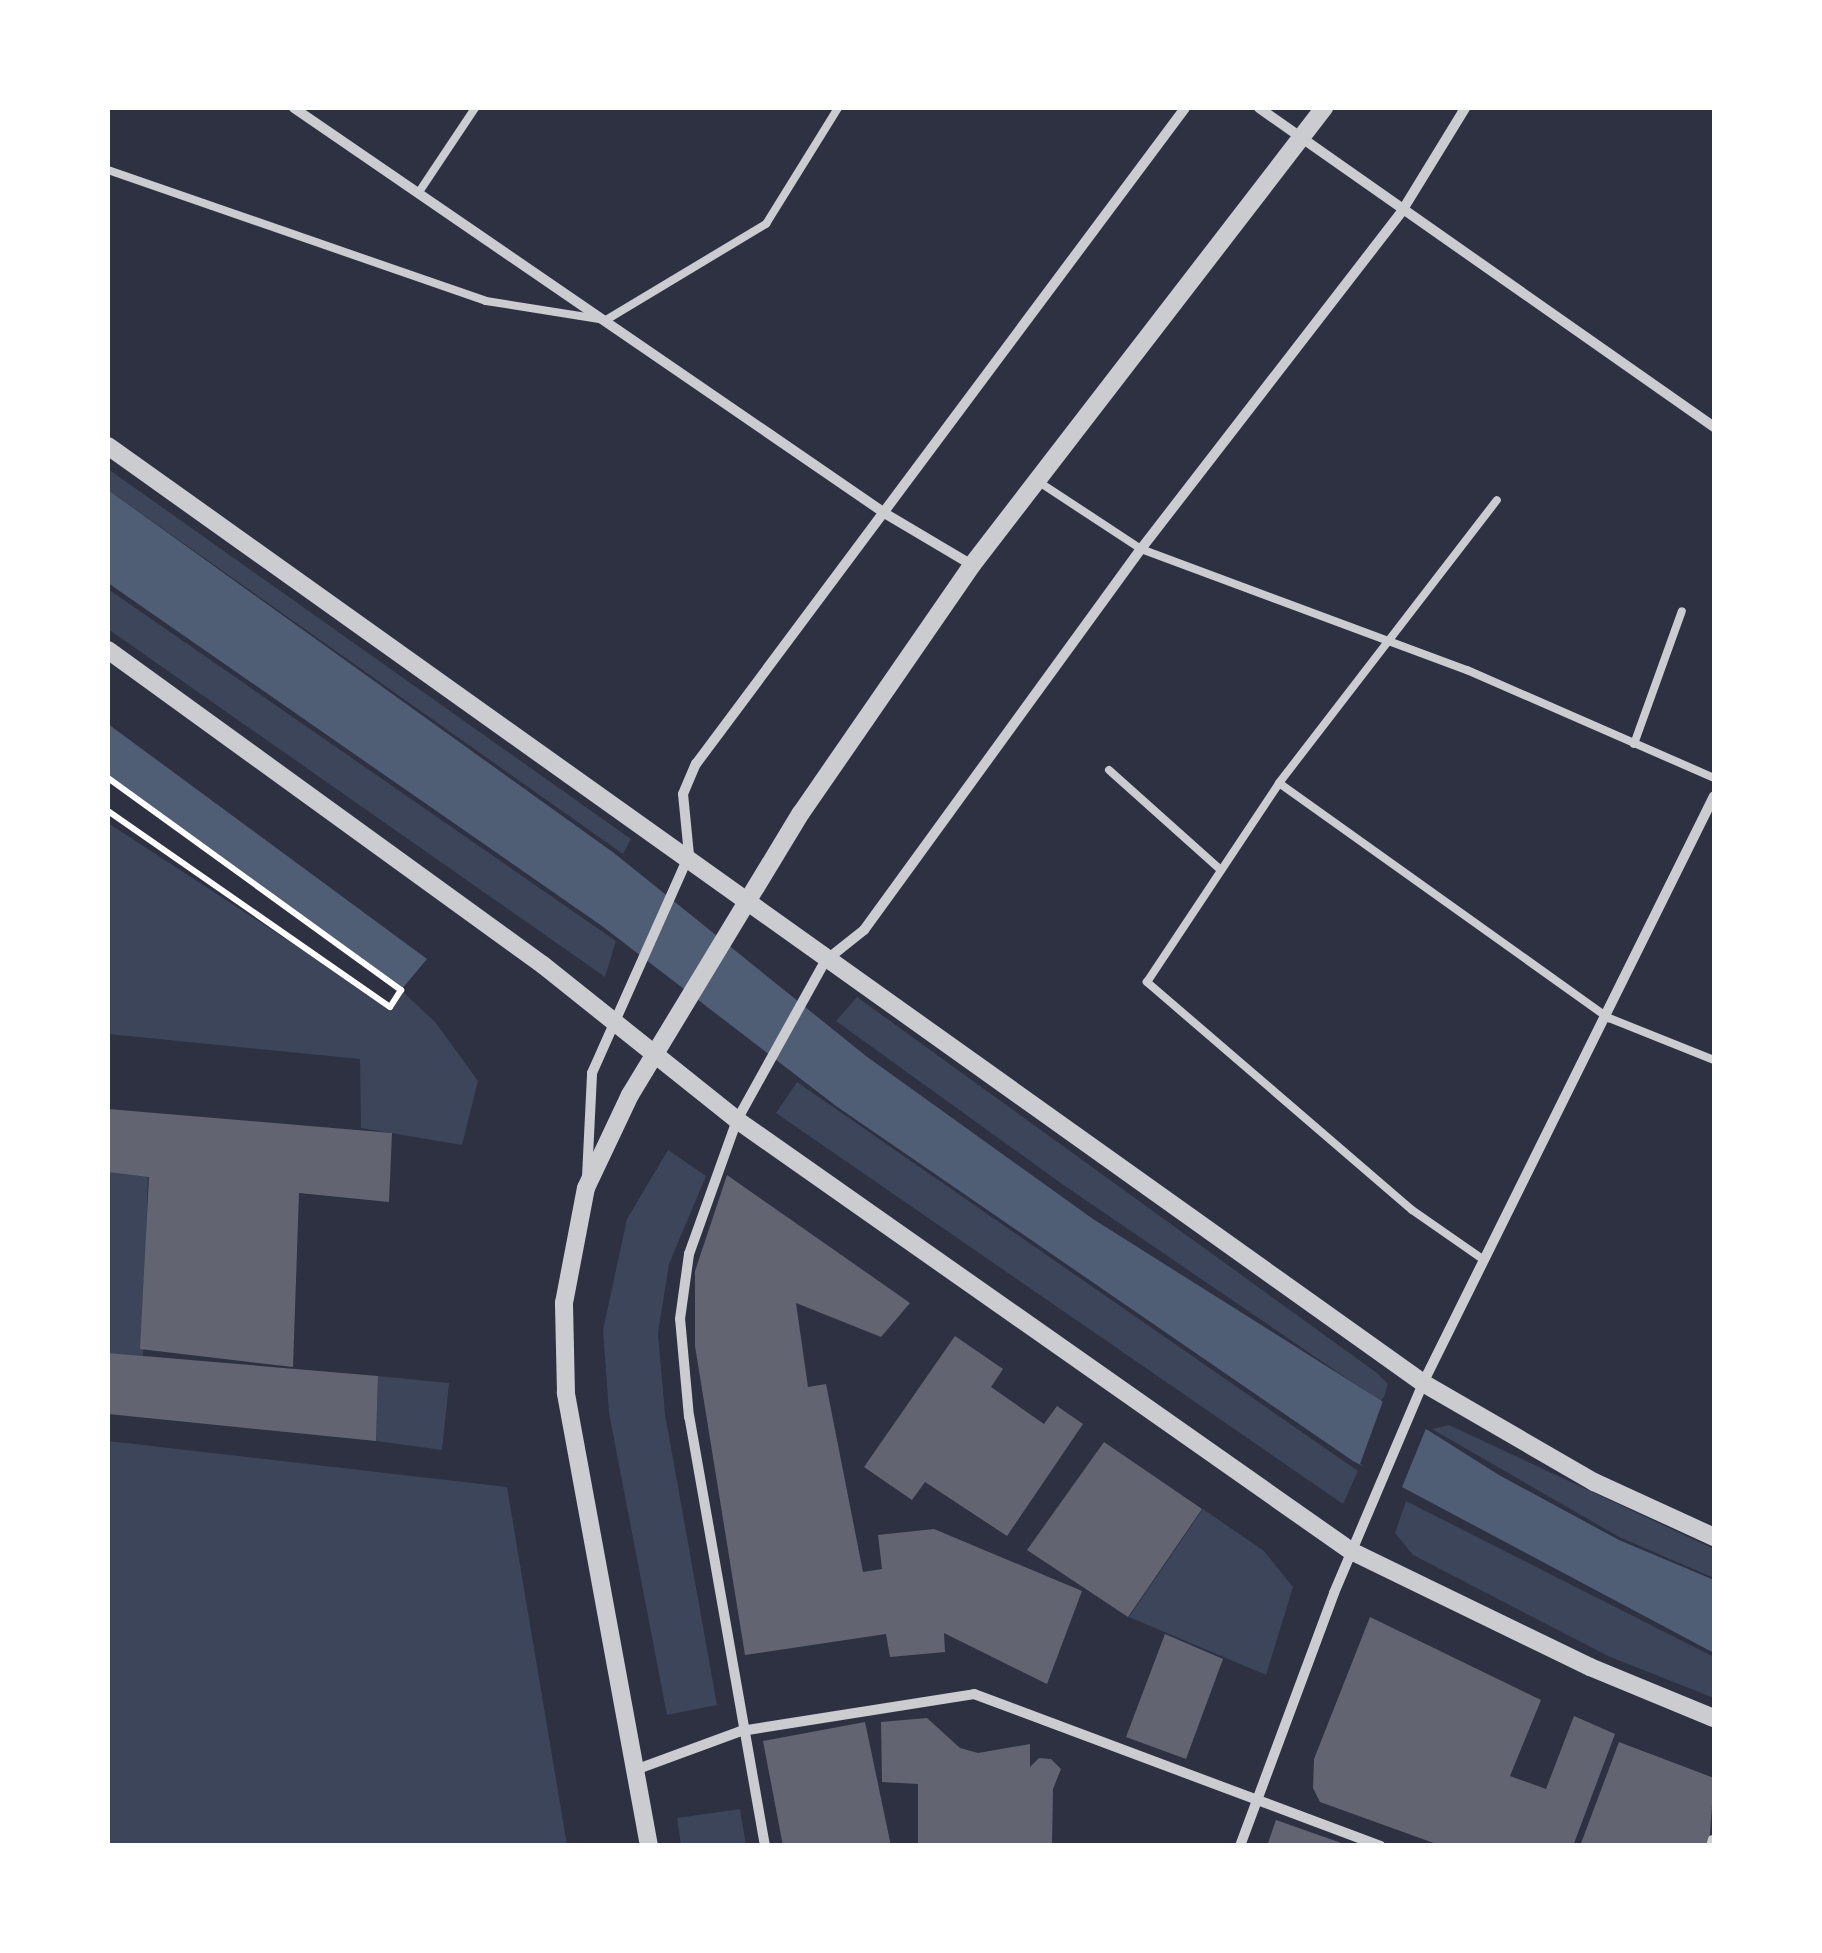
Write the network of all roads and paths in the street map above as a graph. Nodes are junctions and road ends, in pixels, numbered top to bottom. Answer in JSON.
{"nodes":[{"id":1,"x":294,"y":108,"type":"edge"},
{"id":2,"x":475,"y":108,"type":"edge"},
{"id":3,"x":838,"y":108,"type":"edge"},
{"id":4,"x":1185,"y":108,"type":"edge"},
{"id":5,"x":1259,"y":108,"type":"edge"},
{"id":6,"x":1324,"y":108,"type":"edge"},
{"id":7,"x":1465,"y":108,"type":"edge"},
{"id":8,"x":1303,"y":137,"type":"junction"},
{"id":9,"x":108,"y":170,"type":"edge"},
{"id":10,"x":420,"y":192,"type":"junction"},
{"id":11,"x":1402,"y":211,"type":"junction"},
{"id":12,"x":606,"y":320,"type":"junction"},
{"id":13,"x":1714,"y":428,"type":"edge"},
{"id":14,"x":108,"y":446,"type":"edge"},
{"id":15,"x":1039,"y":482,"type":"junction"},
{"id":16,"x":1498,"y":500,"type":"dead end"},
{"id":17,"x":886,"y":514,"type":"junction"},
{"id":18,"x":1140,"y":549,"type":"junction"},
{"id":19,"x":972,"y":566,"type":"junction"},
{"id":20,"x":1682,"y":611,"type":"dead end"},
{"id":21,"x":1388,"y":641,"type":"junction"},
{"id":22,"x":108,"y":650,"type":"edge"},
{"id":23,"x":1634,"y":744,"type":"junction"},
{"id":24,"x":1109,"y":770,"type":"dead end"},
{"id":25,"x":108,"y":778,"type":"edge"},
{"id":26,"x":1714,"y":778,"type":"edge"},
{"id":27,"x":1279,"y":782,"type":"junction"},
{"id":28,"x":1714,"y":796,"type":"edge"},
{"id":29,"x":108,"y":811,"type":"edge"},
{"id":30,"x":689,"y":855,"type":"junction"},
{"id":31,"x":1221,"y":870,"type":"junction"},
{"id":32,"x":745,"y":900,"type":"junction"},
{"id":33,"x":825,"y":961,"type":"junction"},
{"id":34,"x":1609,"y":1018,"type":"junction"},
{"id":35,"x":614,"y":1022,"type":"junction"},
{"id":36,"x":657,"y":1052,"type":"junction"},
{"id":37,"x":1714,"y":1060,"type":"edge"},
{"id":38,"x":737,"y":1120,"type":"junction"},
{"id":39,"x":586,"y":1188,"type":"junction"},
{"id":40,"x":1484,"y":1260,"type":"junction"},
{"id":41,"x":1422,"y":1382,"type":"junction"},
{"id":42,"x":1714,"y":1537,"type":"edge"},
{"id":43,"x":1351,"y":1551,"type":"junction"},
{"id":44,"x":1714,"y":1718,"type":"edge"},
{"id":45,"x":741,"y":1731,"type":"junction"},
{"id":46,"x":636,"y":1770,"type":"junction"},
{"id":47,"x":1256,"y":1800,"type":"junction"},
{"id":48,"x":649,"y":1846,"type":"edge"},
{"id":49,"x":765,"y":1846,"type":"edge"},
{"id":50,"x":1240,"y":1846,"type":"edge"},
{"id":51,"x":1381,"y":1846,"type":"edge"}],
"edges":[{"from":1,"to":10,"type":"street"},
{"from":2,"to":10,"type":"lane"},
{"from":3,"to":12,"type":"lane"},
{"from":4,"to":17,"type":"street"},
{"from":5,"to":8,"type":"street"},
{"from":6,"to":8,"type":"street"},
{"from":7,"to":11,"type":"street"},
{"from":8,"to":11,"type":"street"},
{"from":8,"to":15,"type":"street"},
{"from":9,"to":12,"type":"lane"},
{"from":10,"to":12,"type":"street"},
{"from":11,"to":13,"type":"street"},
{"from":11,"to":18,"type":"street"},
{"from":12,"to":17,"type":"street"},
{"from":14,"to":30,"type":"street"},
{"from":15,"to":18,"type":"lane"},
{"from":15,"to":19,"type":"street"},
{"from":16,"to":21,"type":"lane"},
{"from":17,"to":19,"type":"street"},
{"from":17,"to":30,"type":"street"},
{"from":18,"to":21,"type":"lane"},
{"from":18,"to":33,"type":"street"},
{"from":19,"to":32,"type":"street"},
{"from":20,"to":23,"type":"lane"},
{"from":21,"to":23,"type":"lane"},
{"from":21,"to":27,"type":"lane"},
{"from":22,"to":35,"type":"street"},
{"from":23,"to":26,"type":"lane"},
{"from":24,"to":31,"type":"lane"},
{"from":25,"to":29,"type":"path"},
{"from":27,"to":31,"type":"lane"},
{"from":27,"to":34,"type":"lane"},
{"from":28,"to":34,"type":"street"},
{"from":30,"to":32,"type":"street"},
{"from":30,"to":35,"type":"street"},
{"from":31,"to":40,"type":"lane"},
{"from":32,"to":33,"type":"street"},
{"from":32,"to":36,"type":"street"},
{"from":33,"to":38,"type":"street"},
{"from":33,"to":41,"type":"street"},
{"from":34,"to":37,"type":"lane"},
{"from":34,"to":40,"type":"street"},
{"from":35,"to":36,"type":"street"},
{"from":35,"to":39,"type":"street"},
{"from":36,"to":38,"type":"street"},
{"from":36,"to":39,"type":"street"},
{"from":38,"to":43,"type":"street"},
{"from":38,"to":45,"type":"street"},
{"from":39,"to":46,"type":"street"},
{"from":40,"to":41,"type":"street"},
{"from":41,"to":42,"type":"street"},
{"from":41,"to":43,"type":"street"},
{"from":43,"to":44,"type":"street"},
{"from":43,"to":47,"type":"street"},
{"from":45,"to":46,"type":"street"},
{"from":45,"to":47,"type":"street"},
{"from":45,"to":49,"type":"street"},
{"from":46,"to":48,"type":"street"},
{"from":47,"to":50,"type":"street"},
{"from":47,"to":51,"type":"street"}]}
